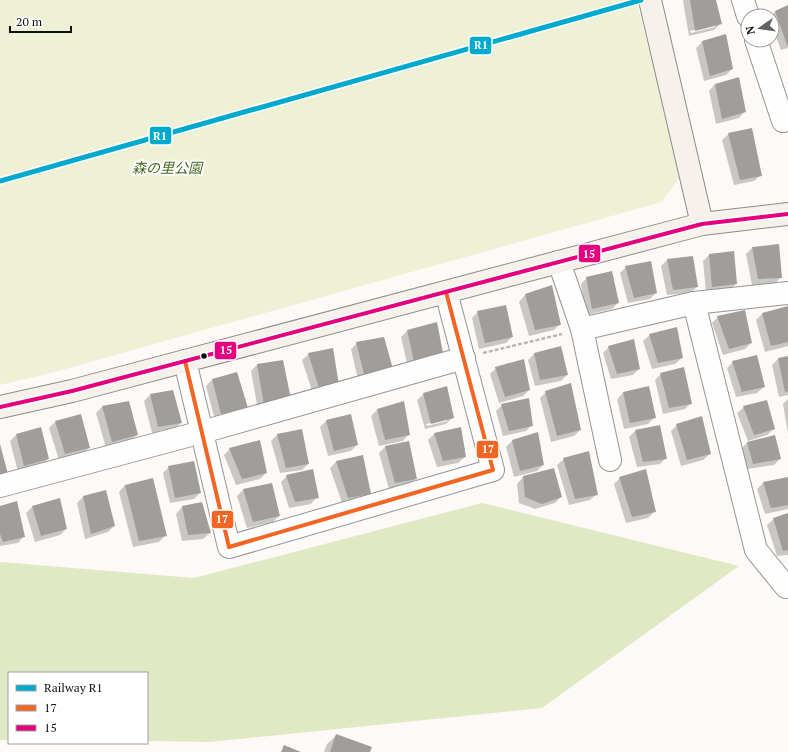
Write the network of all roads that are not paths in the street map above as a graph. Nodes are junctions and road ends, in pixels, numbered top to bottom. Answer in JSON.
{"nodes":[{"id":1,"x":650,"y":0,"type":"edge"},
{"id":2,"x":759,"y":48,"type":"edge"},
{"id":3,"x":788,"y":119,"type":"edge"},
{"id":4,"x":788,"y":214,"type":"edge"},
{"id":5,"x":702,"y":224,"type":"junction"},
{"id":6,"x":559,"y":262,"type":"junction"},
{"id":7,"x":446,"y":292,"type":"junction"},
{"id":8,"x":788,"y":293,"type":"edge"},
{"id":9,"x":694,"y":303,"type":"junction"},
{"id":10,"x":582,"y":329,"type":"junction"},
{"id":11,"x":464,"y":358,"type":"junction"},
{"id":12,"x":185,"y":362,"type":"junction"},
{"id":13,"x":0,"y":408,"type":"edge"},
{"id":14,"x":202,"y":432,"type":"junction"},
{"id":15,"x":610,"y":460,"type":"dead end"},
{"id":16,"x":0,"y":486,"type":"edge"},
{"id":17,"x":788,"y":586,"type":"edge"}],
"edges":[{"from":1,"to":5,"type":"street"},
{"from":2,"to":3,"type":"street"},
{"from":4,"to":5,"type":"street"},
{"from":5,"to":6,"type":"street"},
{"from":6,"to":7,"type":"street"},
{"from":6,"to":10,"type":"street"},
{"from":7,"to":11,"type":"street"},
{"from":7,"to":12,"type":"street"},
{"from":8,"to":9,"type":"street"},
{"from":9,"to":10,"type":"street"},
{"from":9,"to":17,"type":"street"},
{"from":10,"to":15,"type":"street"},
{"from":11,"to":14,"type":"street"},
{"from":11,"to":14,"type":"street"},
{"from":12,"to":13,"type":"street"},
{"from":12,"to":14,"type":"street"},
{"from":14,"to":16,"type":"street"}]}
